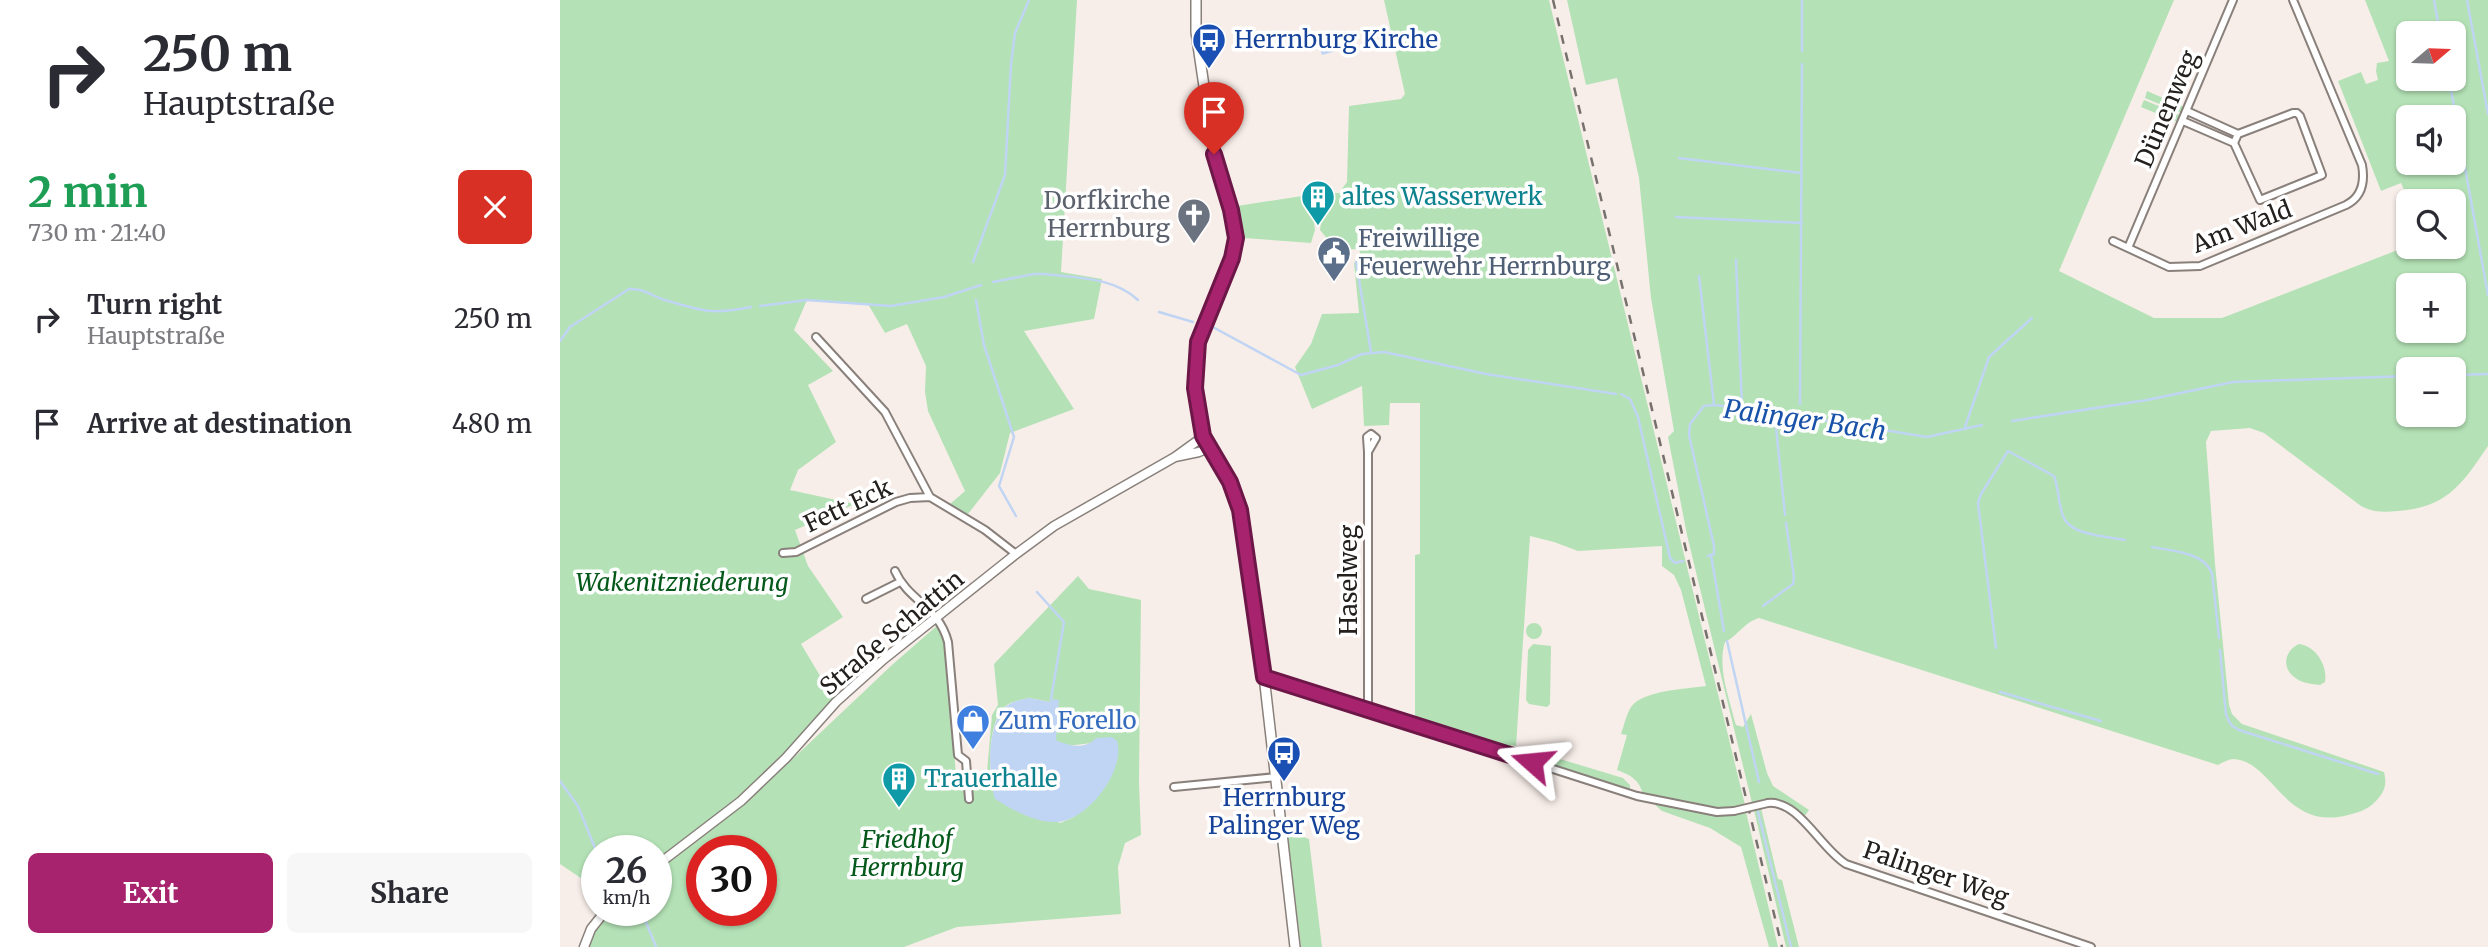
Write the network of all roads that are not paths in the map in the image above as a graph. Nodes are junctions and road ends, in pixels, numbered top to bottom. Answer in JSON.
{"nodes":[{"id":1,"x":1196,"y":0,"type":"edge"},
{"id":2,"x":2233,"y":0,"type":"edge"},
{"id":3,"x":2293,"y":0,"type":"edge"},
{"id":4,"x":2187,"y":111,"type":"junction"},
{"id":5,"x":2183,"y":121,"type":"junction"},
{"id":6,"x":2238,"y":134,"type":"junction"},
{"id":7,"x":2234,"y":143,"type":"junction"},
{"id":8,"x":2113,"y":241,"type":"dead end"},
{"id":9,"x":2128,"y":248,"type":"junction"},
{"id":10,"x":816,"y":337,"type":"dead end"},
{"id":11,"x":1203,"y":436,"type":"junction"},
{"id":12,"x":1209,"y":448,"type":"junction"},
{"id":13,"x":1367,"y":452,"type":"dead end"},
{"id":14,"x":1175,"y":457,"type":"junction"},
{"id":15,"x":930,"y":497,"type":"junction"},
{"id":16,"x":783,"y":553,"type":"dead end"},
{"id":17,"x":1016,"y":554,"type":"junction"},
{"id":18,"x":895,"y":571,"type":"dead end"},
{"id":19,"x":900,"y":582,"type":"junction"},
{"id":20,"x":866,"y":599,"type":"dead end"},
{"id":21,"x":938,"y":618,"type":"junction"},
{"id":22,"x":1264,"y":677,"type":"junction"},
{"id":23,"x":1368,"y":709,"type":"junction"},
{"id":24,"x":1276,"y":777,"type":"junction"},
{"id":25,"x":1174,"y":787,"type":"dead end"},
{"id":26,"x":969,"y":799,"type":"dead end"},
{"id":27,"x":672,"y":854,"type":"edge"},
{"id":28,"x":593,"y":926,"type":"edge"},
{"id":29,"x":584,"y":947,"type":"edge"},
{"id":30,"x":1295,"y":947,"type":"edge"},
{"id":31,"x":2091,"y":947,"type":"edge"}],
"edges":[{"from":1,"to":11,"type":"main road"},
{"from":2,"to":4,"type":"street","name":"Dünenweg"},
{"from":3,"to":9,"type":"street","name":"Am Wald"},
{"from":4,"to":5,"type":"street","name":"Dünenweg"},
{"from":4,"to":6,"type":"street"},
{"from":5,"to":7,"type":"street"},
{"from":5,"to":9,"type":"street","name":"Dünenweg"},
{"from":6,"to":7,"type":"street"},
{"from":6,"to":7,"type":"street"},
{"from":8,"to":9,"type":"street","name":"Am Wald"},
{"from":10,"to":15,"type":"street","name":"Fett Eck"},
{"from":11,"to":12,"type":"main road"},
{"from":11,"to":14,"type":"street","name":"Straße Schattin"},
{"from":12,"to":14,"type":"street","name":"Straße Schattin"},
{"from":12,"to":22,"type":"main road"},
{"from":13,"to":23,"type":"street","name":"Haselweg"},
{"from":14,"to":17,"type":"street","name":"Straße Schattin"},
{"from":15,"to":16,"type":"street","name":"Fett Eck"},
{"from":15,"to":17,"type":"street","name":"Fett Eck"},
{"from":17,"to":21,"type":"street","name":"Straße Schattin"},
{"from":18,"to":19,"type":"street"},
{"from":19,"to":20,"type":"street"},
{"from":19,"to":21,"type":"street"},
{"from":21,"to":26,"type":"street"},
{"from":21,"to":27,"type":"street","name":"Straße Schattin"},
{"from":22,"to":23,"type":"street","name":"Palinger Weg"},
{"from":22,"to":24,"type":"main road"},
{"from":23,"to":31,"type":"street","name":"Palinger Weg","bridge":true},
{"from":24,"to":25,"type":"street"},
{"from":24,"to":30,"type":"main road"},
{"from":28,"to":29,"type":"street"}]}
